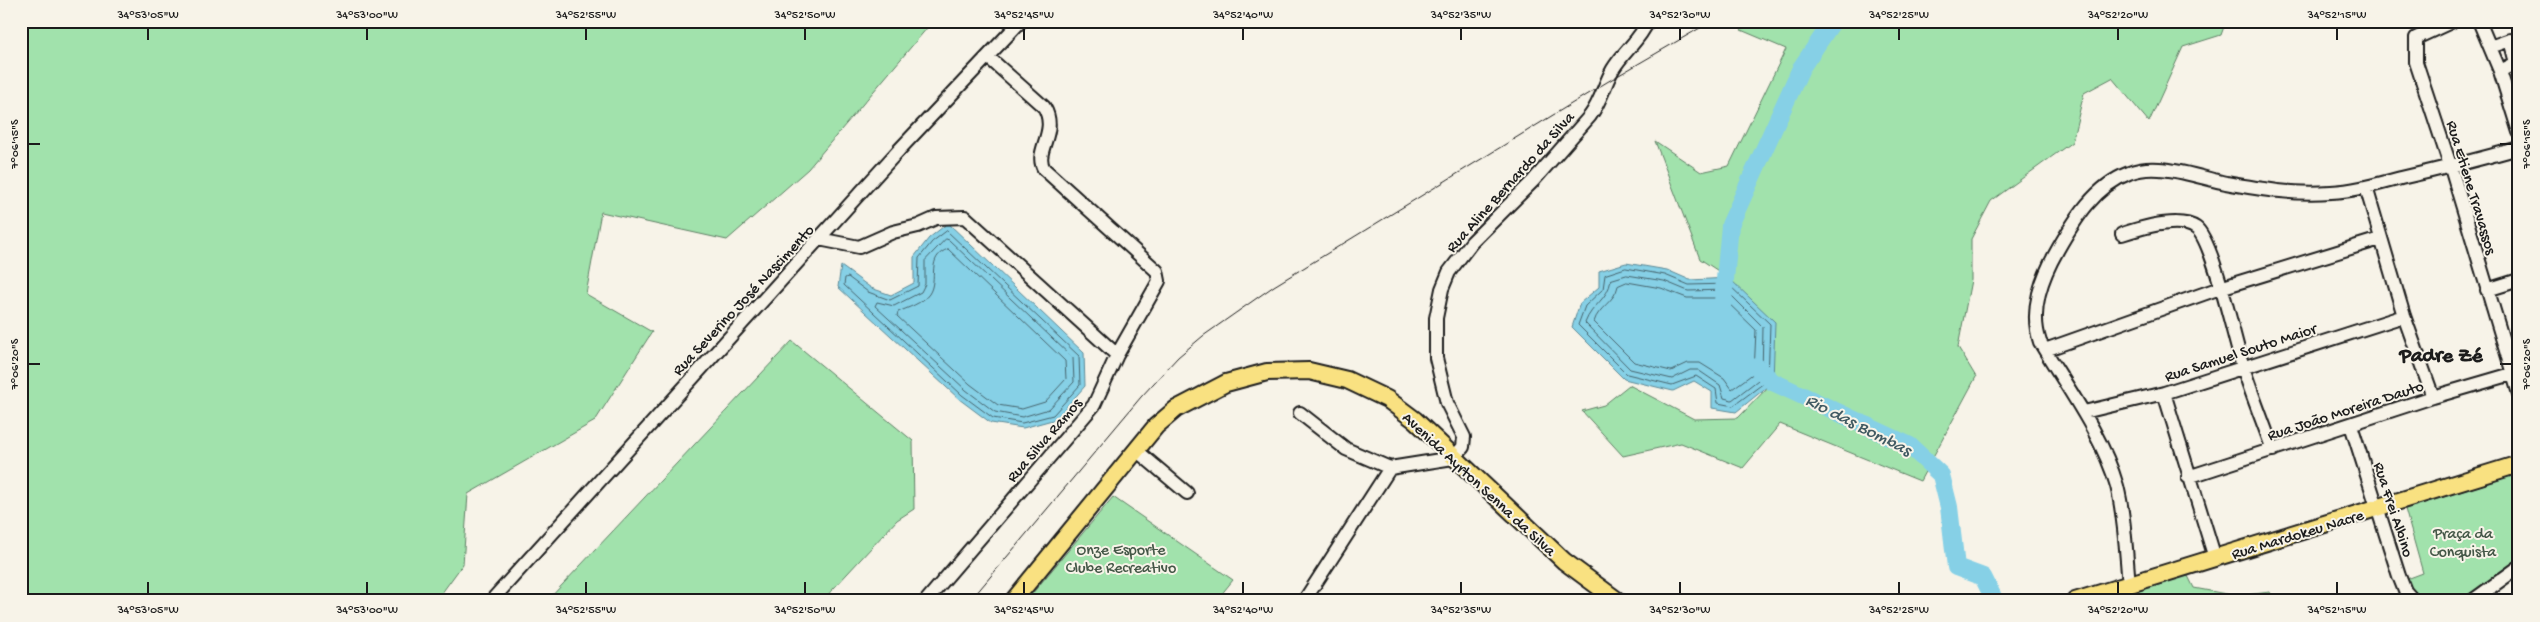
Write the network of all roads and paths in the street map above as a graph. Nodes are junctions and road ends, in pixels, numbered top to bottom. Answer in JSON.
{"nodes":[{"id":1,"x":1021,"y":21,"type":"edge"},
{"id":2,"x":1648,"y":21,"type":"edge"},
{"id":3,"x":2453,"y":21,"type":"edge"},
{"id":4,"x":2479,"y":21,"type":"edge"},
{"id":5,"x":2490,"y":48,"type":"junction"},
{"id":6,"x":988,"y":57,"type":"junction"},
{"id":7,"x":2505,"y":69,"type":"junction"},
{"id":8,"x":2519,"y":132,"type":"edge"},
{"id":9,"x":2519,"y":148,"type":"edge"},
{"id":10,"x":2451,"y":168,"type":"junction"},
{"id":11,"x":2366,"y":187,"type":"junction"},
{"id":12,"x":2122,"y":234,"type":"dead end"},
{"id":13,"x":819,"y":239,"type":"junction"},
{"id":14,"x":2380,"y":239,"type":"junction"},
{"id":15,"x":2519,"y":280,"type":"edge"},
{"id":16,"x":2220,"y":288,"type":"junction"},
{"id":17,"x":2487,"y":290,"type":"junction"},
{"id":18,"x":2404,"y":316,"type":"junction"},
{"id":19,"x":2045,"y":350,"type":"junction"},
{"id":20,"x":1117,"y":355,"type":"junction"},
{"id":21,"x":2244,"y":368,"type":"junction"},
{"id":22,"x":2512,"y":374,"type":"junction"},
{"id":23,"x":2164,"y":393,"type":"junction"},
{"id":24,"x":2519,"y":394,"type":"edge"},
{"id":25,"x":2433,"y":397,"type":"junction"},
{"id":26,"x":2084,"y":412,"type":"junction"},
{"id":27,"x":1300,"y":413,"type":"dead end"},
{"id":28,"x":2351,"y":425,"type":"junction"},
{"id":29,"x":1136,"y":450,"type":"junction"},
{"id":30,"x":2273,"y":450,"type":"junction"},
{"id":31,"x":1453,"y":458,"type":"junction"},
{"id":32,"x":2519,"y":464,"type":"edge"},
{"id":33,"x":1390,"y":468,"type":"junction"},
{"id":34,"x":2188,"y":477,"type":"junction"},
{"id":35,"x":1187,"y":493,"type":"dead end"},
{"id":36,"x":2379,"y":509,"type":"junction"},
{"id":37,"x":2215,"y":558,"type":"junction"},
{"id":38,"x":2519,"y":567,"type":"edge"},
{"id":39,"x":2129,"y":585,"type":"junction"},
{"id":40,"x":491,"y":601,"type":"edge"},
{"id":41,"x":926,"y":601,"type":"edge"},
{"id":42,"x":1014,"y":601,"type":"edge"},
{"id":43,"x":1304,"y":601,"type":"edge"},
{"id":44,"x":1618,"y":601,"type":"edge"},
{"id":45,"x":2075,"y":601,"type":"edge"},
{"id":46,"x":2414,"y":601,"type":"edge"},
{"id":47,"x":2472,"y":601,"type":"edge"}],
"edges":[{"from":1,"to":6,"type":"street","name":"Rua Severino José Nascimento"},
{"from":2,"to":31,"type":"street","name":"Rua Aline Bernardo da Silva"},
{"from":3,"to":10,"type":"street","name":"Rua Etiene Travassos"},
{"from":4,"to":5,"type":"street"},
{"from":5,"to":7,"type":"street"},
{"from":5,"to":7,"type":"street"},
{"from":6,"to":13,"type":"street","name":"Rua Severino José Nascimento"},
{"from":6,"to":20,"type":"street","name":"Rua Silva Ramos"},
{"from":7,"to":8,"type":"street"},
{"from":9,"to":10,"type":"street"},
{"from":10,"to":11,"type":"street"},
{"from":10,"to":17,"type":"street","name":"Rua Etiene Travassos"},
{"from":11,"to":14,"type":"street"},
{"from":11,"to":19,"type":"street"},
{"from":12,"to":16,"type":"street"},
{"from":13,"to":20,"type":"street"},
{"from":13,"to":40,"type":"street","name":"Rua Severino José Nascimento"},
{"from":14,"to":16,"type":"street"},
{"from":14,"to":18,"type":"street"},
{"from":15,"to":17,"type":"street"},
{"from":16,"to":19,"type":"street"},
{"from":16,"to":21,"type":"street"},
{"from":17,"to":22,"type":"street","name":"Rua Etiene Travassos"},
{"from":18,"to":21,"type":"street","name":"Rua Samuel Souto Maior"},
{"from":18,"to":25,"type":"street"},
{"from":19,"to":26,"type":"street"},
{"from":20,"to":41,"type":"street","name":"Rua Silva Ramos"},
{"from":21,"to":23,"type":"street","name":"Rua Samuel Souto Maior"},
{"from":21,"to":30,"type":"street"},
{"from":22,"to":24,"type":"street","name":"Rua Etiene Travassos"},
{"from":22,"to":25,"type":"street","name":"Rua João Moreira Dauto"},
{"from":23,"to":26,"type":"street","name":"Rua Samuel Souto Maior"},
{"from":23,"to":34,"type":"street"},
{"from":25,"to":28,"type":"street","name":"Rua João Moreira Dauto"},
{"from":26,"to":39,"type":"street"},
{"from":27,"to":33,"type":"street"},
{"from":28,"to":30,"type":"street","name":"Rua João Moreira Dauto"},
{"from":28,"to":36,"type":"street","name":"Rua Frei Albino"},
{"from":29,"to":31,"type":"main road","name":"Avenida Ayrton Senna da Silva"},
{"from":29,"to":35,"type":"street"},
{"from":29,"to":42,"type":"main road","name":"Avenida Ayrton Senna da Silva"},
{"from":30,"to":34,"type":"street","name":"Rua João Moreira Dauto"},
{"from":31,"to":33,"type":"street"},
{"from":31,"to":44,"type":"main road","name":"Avenida Ayrton Senna da Silva"},
{"from":32,"to":36,"type":"main road","name":"Rua Mardokeu Nacre"},
{"from":33,"to":43,"type":"street"},
{"from":34,"to":37,"type":"street"},
{"from":36,"to":37,"type":"main road","name":"Rua Mardokeu Nacre"},
{"from":36,"to":46,"type":"street","name":"Rua Frei Albino"},
{"from":37,"to":39,"type":"main road","name":"Rua Mardokeu Nacre"},
{"from":38,"to":47,"type":"street"},
{"from":39,"to":45,"type":"main road","name":"Rua Mardokeu Nacre"}]}
